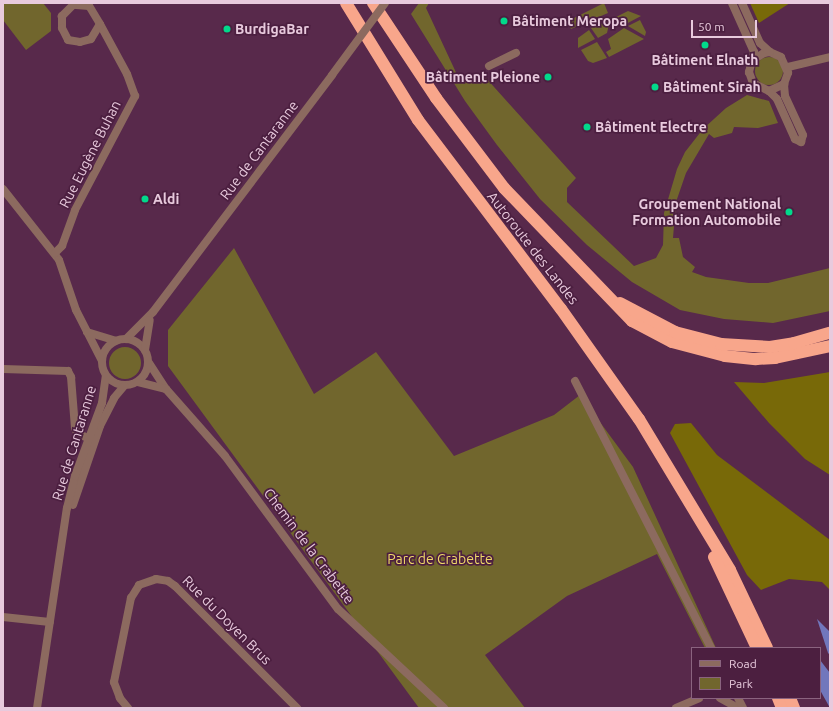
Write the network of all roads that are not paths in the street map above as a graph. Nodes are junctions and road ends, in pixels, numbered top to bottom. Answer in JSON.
{"nodes":[{"id":1,"x":346,"y":3,"type":"edge"},
{"id":2,"x":373,"y":3,"type":"edge"},
{"id":3,"x":386,"y":3,"type":"edge"},
{"id":4,"x":732,"y":3,"type":"edge"},
{"id":5,"x":742,"y":3,"type":"edge"},
{"id":6,"x":100,"y":24,"type":"junction"},
{"id":7,"x":770,"y":52,"type":"junction"},
{"id":8,"x":516,"y":53,"type":"dead end"},
{"id":9,"x":830,"y":57,"type":"edge"},
{"id":10,"x":753,"y":60,"type":"junction"},
{"id":11,"x":490,"y":66,"type":"dead end"},
{"id":12,"x":788,"y":67,"type":"junction"},
{"id":13,"x":784,"y":84,"type":"junction"},
{"id":14,"x":769,"y":91,"type":"junction"},
{"id":15,"x":3,"y":189,"type":"edge"},
{"id":16,"x":55,"y":254,"type":"junction"},
{"id":17,"x":612,"y":298,"type":"junction"},
{"id":18,"x":153,"y":312,"type":"junction"},
{"id":19,"x":87,"y":332,"type":"junction"},
{"id":20,"x":830,"y":333,"type":"edge"},
{"id":21,"x":126,"y":339,"type":"junction"},
{"id":22,"x":116,"y":341,"type":"junction"},
{"id":23,"x":830,"y":346,"type":"edge"},
{"id":24,"x":145,"y":350,"type":"junction"},
{"id":25,"x":102,"y":362,"type":"junction"},
{"id":26,"x":149,"y":363,"type":"junction"},
{"id":27,"x":3,"y":369,"type":"edge"},
{"id":28,"x":106,"y":376,"type":"junction"},
{"id":29,"x":575,"y":381,"type":"dead end"},
{"id":30,"x":138,"y":382,"type":"junction"},
{"id":31,"x":124,"y":386,"type":"junction"},
{"id":32,"x":166,"y":389,"type":"junction"},
{"id":33,"x":91,"y":440,"type":"junction"},
{"id":34,"x":694,"y":512,"type":"junction"},
{"id":35,"x":3,"y":616,"type":"edge"},
{"id":36,"x":50,"y":622,"type":"junction"},
{"id":37,"x":710,"y":647,"type":"edge"},
{"id":38,"x":756,"y":647,"type":"edge"},
{"id":39,"x":767,"y":647,"type":"edge"},
{"id":40,"x":697,"y":699,"type":"edge"},
{"id":41,"x":722,"y":699,"type":"edge"},
{"id":42,"x":739,"y":699,"type":"edge"},
{"id":43,"x":37,"y":708,"type":"edge"},
{"id":44,"x":128,"y":708,"type":"edge"},
{"id":45,"x":297,"y":708,"type":"edge"},
{"id":46,"x":444,"y":708,"type":"edge"},
{"id":47,"x":676,"y":708,"type":"edge"},
{"id":48,"x":738,"y":708,"type":"edge"},
{"id":49,"x":744,"y":708,"type":"edge"}],
"edges":[{"from":1,"to":34,"type":"highway","name":"Autoroute des Landes"},
{"from":2,"to":17,"type":"highway","name":"Autoroute des Landes"},
{"from":3,"to":18,"type":"street","name":"Rue de Cantaranne","bridge":true},
{"from":4,"to":10,"type":"street"},
{"from":5,"to":7,"type":"street"},
{"from":6,"to":6,"type":"street","name":"Rue Eugène Buhan"},
{"from":6,"to":16,"type":"street","name":"Rue Eugène Buhan"},
{"from":7,"to":10,"type":"street"},
{"from":7,"to":12,"type":"street"},
{"from":8,"to":11,"type":"street"},
{"from":9,"to":12,"type":"street"},
{"from":10,"to":14,"type":"street"},
{"from":12,"to":13,"type":"street"},
{"from":13,"to":14,"type":"street"},
{"from":13,"to":14,"type":"street"},
{"from":15,"to":16,"type":"street"},
{"from":16,"to":19,"type":"street"},
{"from":17,"to":20,"type":"highway"},
{"from":17,"to":23,"type":"highway"},
{"from":18,"to":21,"type":"street","name":"Rue de Cantaranne"},
{"from":18,"to":24,"type":"street","name":"Rue de Cantaranne"},
{"from":19,"to":22,"type":"street"},
{"from":19,"to":25,"type":"street"},
{"from":21,"to":22,"type":"street"},
{"from":21,"to":24,"type":"street"},
{"from":22,"to":25,"type":"street"},
{"from":24,"to":26,"type":"street"},
{"from":25,"to":28,"type":"street"},
{"from":26,"to":30,"type":"street"},
{"from":26,"to":32,"type":"street","name":"Chemin de la Crabette"},
{"from":27,"to":33,"type":"street"},
{"from":28,"to":31,"type":"street"},
{"from":28,"to":33,"type":"street","name":"Rue de Cantaranne"},
{"from":29,"to":37,"type":"street"},
{"from":30,"to":31,"type":"street"},
{"from":30,"to":32,"type":"street"},
{"from":31,"to":33,"type":"street","name":"Rue de Cantaranne"},
{"from":32,"to":46,"type":"street","name":"Chemin de la Crabette"},
{"from":33,"to":36,"type":"street","name":"Rue de Cantaranne"},
{"from":34,"to":38,"type":"highway"},
{"from":34,"to":39,"type":"highway"},
{"from":35,"to":36,"type":"street"},
{"from":36,"to":43,"type":"street","name":"Rue de Cantaranne"},
{"from":40,"to":47,"type":"street"},
{"from":41,"to":48,"type":"street"},
{"from":42,"to":49,"type":"street"},
{"from":44,"to":45,"type":"street","name":"Rue du Doyen Brus"}]}
